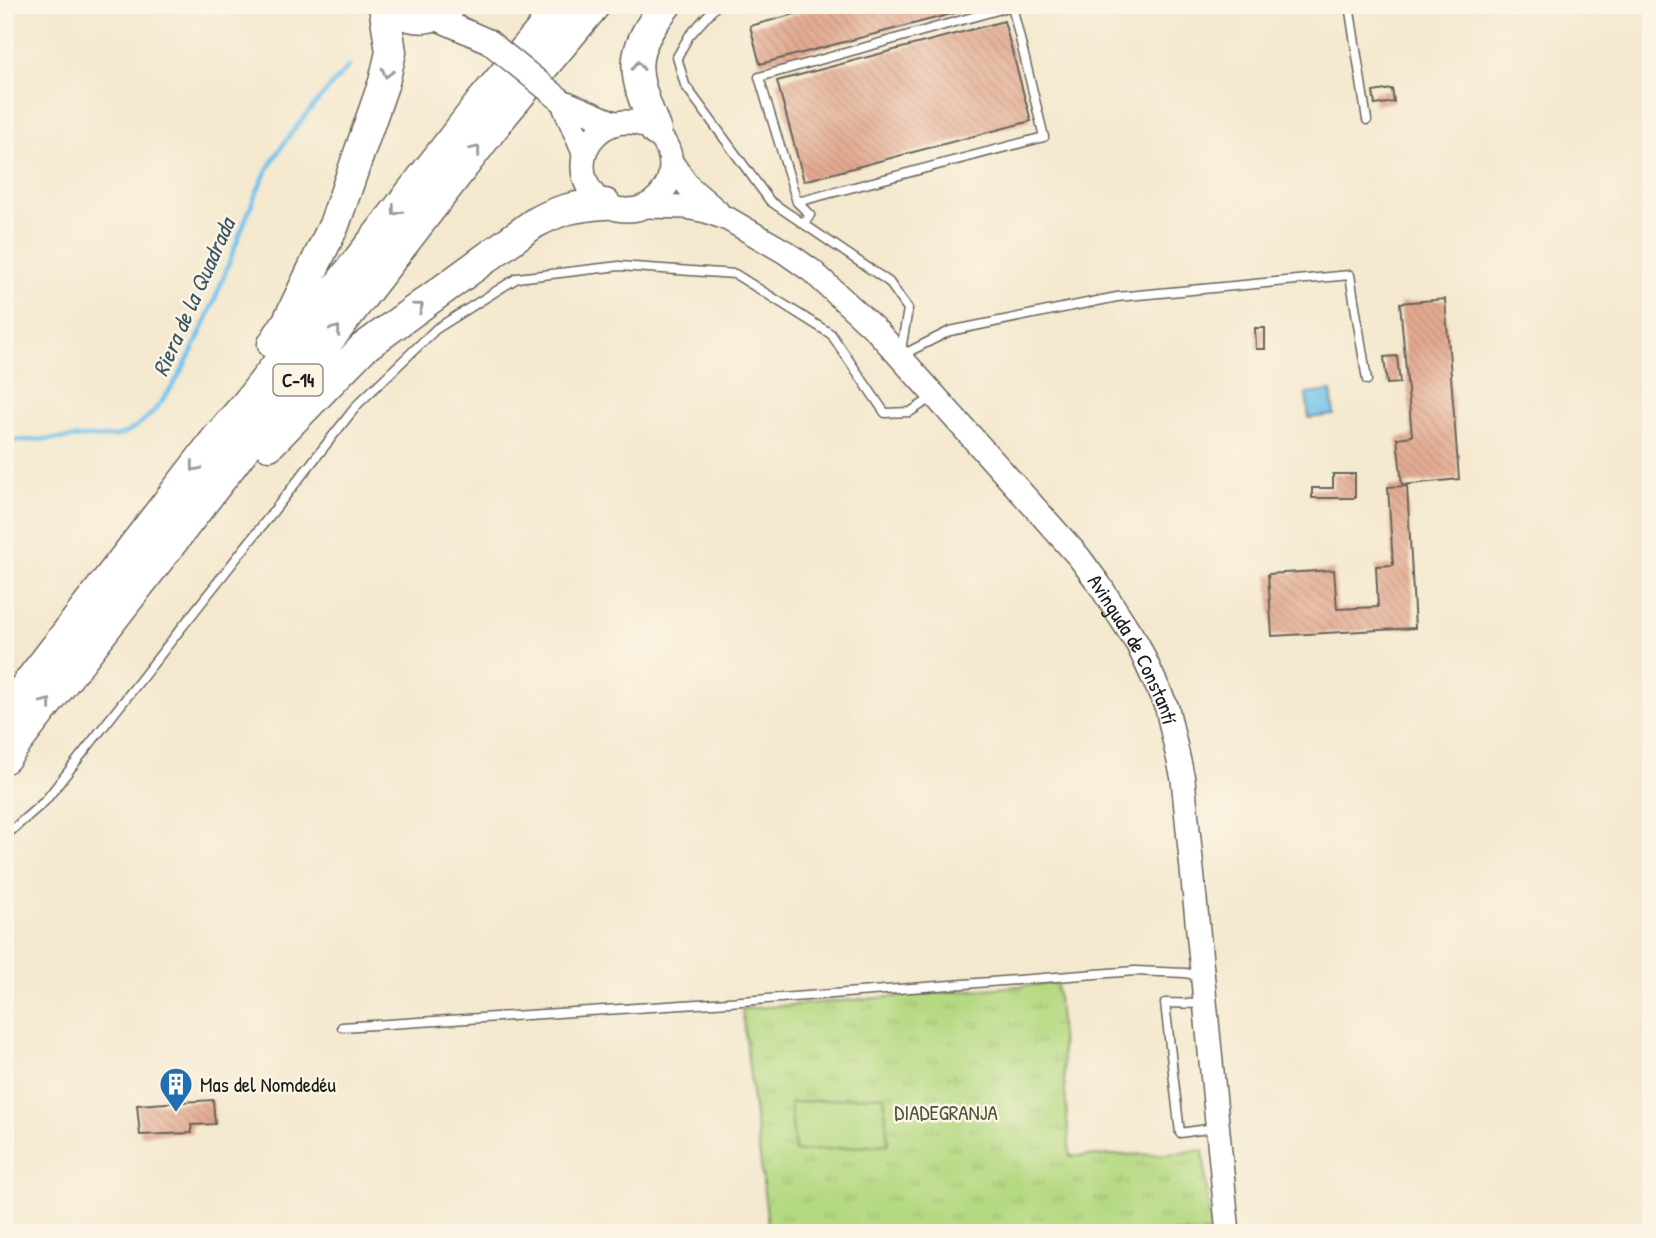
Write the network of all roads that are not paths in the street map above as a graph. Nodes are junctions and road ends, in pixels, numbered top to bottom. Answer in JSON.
{"nodes":[{"id":1,"x":384,"y":5,"type":"edge"},
{"id":2,"x":468,"y":5,"type":"edge"},
{"id":3,"x":562,"y":5,"type":"edge"},
{"id":4,"x":596,"y":5,"type":"edge"},
{"id":5,"x":666,"y":5,"type":"edge"},
{"id":6,"x":717,"y":5,"type":"edge"},
{"id":7,"x":1349,"y":5,"type":"edge"},
{"id":8,"x":447,"y":12,"type":"edge"},
{"id":9,"x":488,"y":41,"type":"junction"},
{"id":10,"x":562,"y":102,"type":"junction"},
{"id":11,"x":1367,"y":120,"type":"dead end"},
{"id":12,"x":614,"y":123,"type":"junction"},
{"id":13,"x":656,"y":131,"type":"junction"},
{"id":14,"x":584,"y":153,"type":"junction"},
{"id":15,"x":671,"y":162,"type":"junction"},
{"id":16,"x":797,"y":202,"type":"junction"},
{"id":17,"x":605,"y":204,"type":"junction"},
{"id":18,"x":648,"y":206,"type":"junction"},
{"id":19,"x":728,"y":219,"type":"junction"},
{"id":20,"x":804,"y":224,"type":"junction"},
{"id":21,"x":900,"y":357,"type":"junction"},
{"id":22,"x":1367,"y":380,"type":"dead end"},
{"id":23,"x":936,"y":395,"type":"junction"},
{"id":24,"x":217,"y":438,"type":"junction"},
{"id":25,"x":84,"y":656,"type":"junction"},
{"id":26,"x":5,"y":713,"type":"edge"},
{"id":27,"x":5,"y":758,"type":"edge"},
{"id":28,"x":5,"y":836,"type":"edge"},
{"id":29,"x":1203,"y":976,"type":"junction"},
{"id":30,"x":1206,"y":1004,"type":"junction"},
{"id":31,"x":342,"y":1027,"type":"dead end"},
{"id":32,"x":1218,"y":1127,"type":"junction"},
{"id":33,"x":1228,"y":1233,"type":"edge"}],
"edges":[{"from":1,"to":8,"type":"main road"},
{"from":1,"to":24,"type":"highway","one_way":true},
{"from":2,"to":9,"type":"main road"},
{"from":3,"to":24,"type":"highway","number":"C-14","one_way":true},
{"from":25,"to":4,"type":"highway","number":"C-14","one_way":true},
{"from":13,"to":5,"type":"highway","one_way":true},
{"from":6,"to":20,"type":"lane"},
{"from":7,"to":11,"type":"lane"},
{"from":8,"to":9,"type":"main road"},
{"from":9,"to":10,"type":"main road","bridge":true},
{"from":10,"to":12,"type":"main road"},
{"from":10,"to":14,"type":"main road"},
{"from":12,"to":13,"type":"main road"},
{"from":12,"to":14,"type":"main road"},
{"from":13,"to":15,"type":"main road"},
{"from":14,"to":17,"type":"main road"},
{"from":15,"to":18,"type":"main road"},
{"from":15,"to":19,"type":"main road"},
{"from":16,"to":16,"type":"lane"},
{"from":16,"to":20,"type":"lane"},
{"from":17,"to":18,"type":"main road"},
{"from":25,"to":17,"type":"highway","one_way":true},
{"from":18,"to":19,"type":"main road"},
{"from":19,"to":21,"type":"main road","name":"Avinguda de Constantí"},
{"from":20,"to":21,"type":"lane"},
{"from":21,"to":22,"type":"lane"},
{"from":21,"to":23,"type":"main road","name":"Avinguda de Constantí"},
{"from":23,"to":28,"type":"lane"},
{"from":23,"to":29,"type":"main road","name":"Avinguda de Constantí"},
{"from":24,"to":26,"type":"highway","number":"C-14","one_way":true},
{"from":27,"to":25,"type":"highway","number":"C-14","one_way":true},
{"from":29,"to":30,"type":"main road","name":"Avinguda de Constantí"},
{"from":29,"to":31,"type":"lane"},
{"from":30,"to":32,"type":"main road","name":"Avinguda de Constantí"},
{"from":30,"to":32,"type":"lane"},
{"from":32,"to":33,"type":"main road","name":"Avinguda de Constantí"}]}
